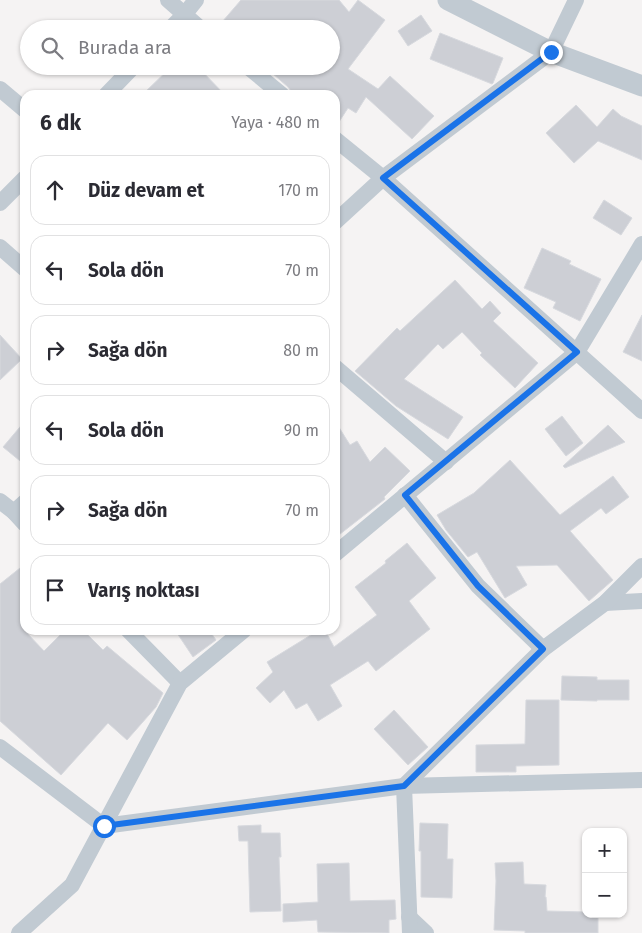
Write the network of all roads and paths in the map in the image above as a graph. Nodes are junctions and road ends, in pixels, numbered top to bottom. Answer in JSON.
{"nodes":[{"id":1,"x":168,"y":0,"type":"edge"},
{"id":2,"x":196,"y":0,"type":"edge"},
{"id":3,"x":448,"y":0,"type":"edge"},
{"id":4,"x":576,"y":0,"type":"edge"},
{"id":5,"x":184,"y":15,"type":"junction"},
{"id":6,"x":179,"y":20,"type":"edge"},
{"id":7,"x":190,"y":20,"type":"edge"},
{"id":8,"x":551,"y":52,"type":"junction"},
{"id":9,"x":125,"y":75,"type":"edge"},
{"id":10,"x":258,"y":75,"type":"edge"},
{"id":11,"x":642,"y":86,"type":"edge"},
{"id":12,"x":0,"y":89,"type":"edge"},
{"id":13,"x":111,"y":90,"type":"edge"},
{"id":14,"x":276,"y":90,"type":"edge"},
{"id":15,"x":20,"y":106,"type":"edge"},
{"id":16,"x":340,"y":143,"type":"edge"},
{"id":17,"x":383,"y":178,"type":"junction"},
{"id":18,"x":20,"y":183,"type":"edge"},
{"id":19,"x":0,"y":203,"type":"edge"},
{"id":20,"x":340,"y":217,"type":"edge"},
{"id":21,"x":642,"y":244,"type":"edge"},
{"id":22,"x":0,"y":247,"type":"edge"},
{"id":23,"x":20,"y":265,"type":"edge"},
{"id":24,"x":577,"y":352,"type":"junction"},
{"id":25,"x":340,"y":371,"type":"edge"},
{"id":26,"x":642,"y":411,"type":"edge"},
{"id":27,"x":446,"y":462,"type":"junction"},
{"id":28,"x":405,"y":495,"type":"junction"},
{"id":29,"x":0,"y":501,"type":"edge"},
{"id":30,"x":20,"y":512,"type":"edge"},
{"id":31,"x":340,"y":550,"type":"edge"},
{"id":32,"x":642,"y":566,"type":"edge"},
{"id":33,"x":642,"y":601,"type":"edge"},
{"id":34,"x":605,"y":603,"type":"junction"},
{"id":35,"x":133,"y":635,"type":"edge"},
{"id":36,"x":238,"y":635,"type":"edge"},
{"id":37,"x":543,"y":649,"type":"junction"},
{"id":38,"x":180,"y":683,"type":"junction"},
{"id":39,"x":0,"y":747,"type":"edge"},
{"id":40,"x":642,"y":780,"type":"edge"},
{"id":41,"x":404,"y":786,"type":"junction"},
{"id":42,"x":104,"y":826,"type":"junction"},
{"id":43,"x":409,"y":925,"type":"edge"},
{"id":44,"x":19,"y":933,"type":"edge"},
{"id":45,"x":426,"y":933,"type":"edge"}],
"edges":[{"from":1,"to":5,"type":"street"},
{"from":2,"to":5,"type":"street"},
{"from":3,"to":8,"type":"street"},
{"from":4,"to":8,"type":"street"},
{"from":5,"to":6,"type":"street"},
{"from":5,"to":7,"type":"street"},
{"from":8,"to":11,"type":"street"},
{"from":8,"to":17,"type":"street"},
{"from":9,"to":13,"type":"street"},
{"from":10,"to":14,"type":"street"},
{"from":12,"to":15,"type":"street"},
{"from":16,"to":17,"type":"street"},
{"from":17,"to":20,"type":"street"},
{"from":17,"to":24,"type":"street"},
{"from":18,"to":19,"type":"street"},
{"from":21,"to":24,"type":"street"},
{"from":22,"to":23,"type":"street"},
{"from":24,"to":26,"type":"street"},
{"from":24,"to":27,"type":"street"},
{"from":25,"to":27,"type":"street"},
{"from":27,"to":28,"type":"street"},
{"from":28,"to":31,"type":"street"},
{"from":28,"to":37,"type":"street"},
{"from":29,"to":30,"type":"street"},
{"from":32,"to":34,"type":"street"},
{"from":33,"to":34,"type":"street"},
{"from":34,"to":37,"type":"street"},
{"from":35,"to":38,"type":"street"},
{"from":36,"to":38,"type":"street"},
{"from":37,"to":41,"type":"street"},
{"from":38,"to":42,"type":"street"},
{"from":39,"to":42,"type":"street"},
{"from":40,"to":41,"type":"street"},
{"from":41,"to":42,"type":"street"},
{"from":41,"to":43,"type":"street"},
{"from":42,"to":44,"type":"street"},
{"from":43,"to":45,"type":"street"}]}
